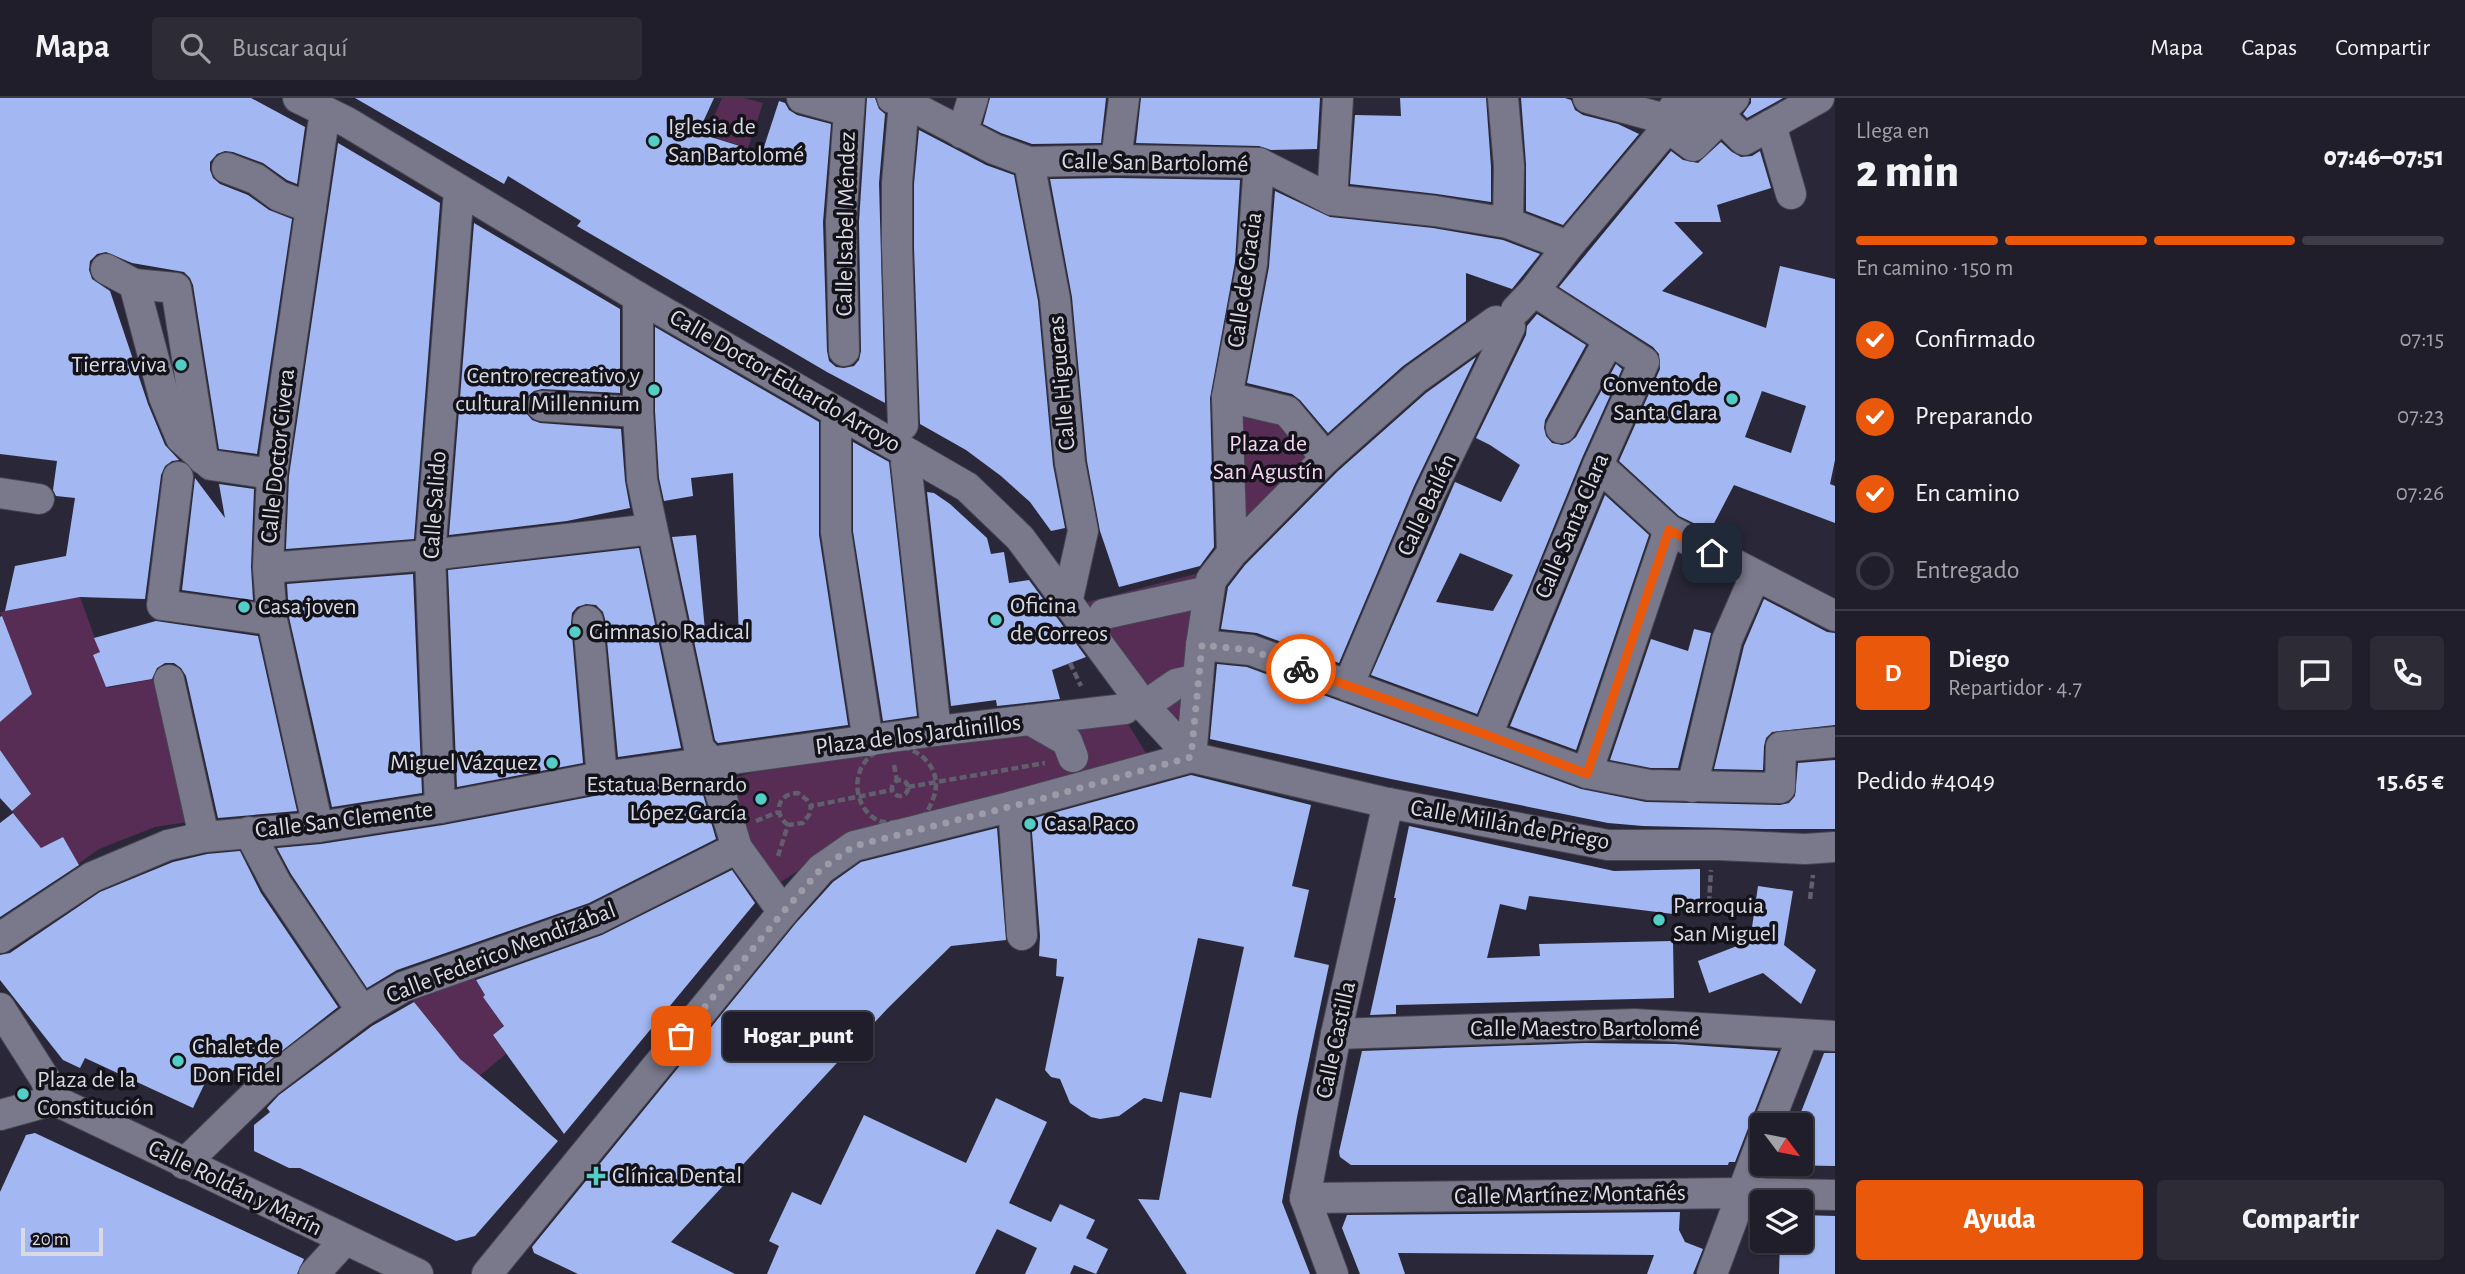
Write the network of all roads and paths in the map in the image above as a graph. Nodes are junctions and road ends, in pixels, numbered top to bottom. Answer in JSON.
{"nodes":[{"id":1,"x":298,"y":98,"type":"edge"},
{"id":2,"x":802,"y":98,"type":"edge"},
{"id":3,"x":973,"y":98,"type":"edge"},
{"id":4,"x":1124,"y":98,"type":"edge"},
{"id":5,"x":1338,"y":98,"type":"edge"},
{"id":6,"x":1503,"y":98,"type":"edge"},
{"id":7,"x":1590,"y":98,"type":"edge"},
{"id":8,"x":1819,"y":98,"type":"edge"},
{"id":9,"x":898,"y":100,"type":"edge"},
{"id":10,"x":849,"y":104,"type":"edge"},
{"id":11,"x":1723,"y":110,"type":"edge"},
{"id":12,"x":1674,"y":121,"type":"junction"},
{"id":13,"x":323,"y":125,"type":"dead end"},
{"id":14,"x":1771,"y":125,"type":"junction"},
{"id":15,"x":962,"y":134,"type":"junction"},
{"id":16,"x":1116,"y":160,"type":"junction"},
{"id":17,"x":1029,"y":162,"type":"junction"},
{"id":18,"x":1259,"y":163,"type":"junction"},
{"id":19,"x":227,"y":168,"type":"dead end"},
{"id":20,"x":1791,"y":194,"type":"dead end"},
{"id":21,"x":1332,"y":200,"type":"junction"},
{"id":22,"x":458,"y":202,"type":"dead end"},
{"id":23,"x":311,"y":208,"type":"junction"},
{"id":24,"x":1508,"y":223,"type":"junction"},
{"id":25,"x":1568,"y":246,"type":"junction"},
{"id":26,"x":106,"y":269,"type":"dead end"},
{"id":27,"x":134,"y":284,"type":"junction"},
{"id":28,"x":638,"y":297,"type":"junction"},
{"id":29,"x":1514,"y":312,"type":"junction"},
{"id":30,"x":1609,"y":340,"type":"junction"},
{"id":31,"x":844,"y":351,"type":"dead end"},
{"id":32,"x":1227,"y":397,"type":"junction"},
{"id":33,"x":541,"y":406,"type":"dead end"},
{"id":34,"x":638,"y":412,"type":"junction"},
{"id":35,"x":836,"y":423,"type":"dead end"},
{"id":36,"x":903,"y":425,"type":"dead end"},
{"id":37,"x":1561,"y":428,"type":"dead end"},
{"id":38,"x":203,"y":458,"type":"junction"},
{"id":39,"x":1326,"y":458,"type":"junction"},
{"id":40,"x":906,"y":463,"type":"dead end"},
{"id":41,"x":1598,"y":465,"type":"junction"},
{"id":42,"x":272,"y":474,"type":"junction"},
{"id":43,"x":178,"y":477,"type":"dead end"},
{"id":44,"x":0,"y":493,"type":"edge"},
{"id":45,"x":39,"y":499,"type":"dead end"},
{"id":46,"x":652,"y":529,"type":"junction"},
{"id":47,"x":1669,"y":530,"type":"junction"},
{"id":48,"x":1232,"y":552,"type":"junction"},
{"id":49,"x":430,"y":555,"type":"junction"},
{"id":50,"x":268,"y":568,"type":"junction"},
{"id":51,"x":1755,"y":576,"type":"junction"},
{"id":52,"x":1209,"y":591,"type":"junction"},
{"id":53,"x":1067,"y":603,"type":"junction"},
{"id":54,"x":1104,"y":614,"type":"dead end"},
{"id":55,"x":1835,"y":616,"type":"edge"},
{"id":56,"x":272,"y":620,"type":"junction"},
{"id":57,"x":588,"y":621,"type":"dead end"},
{"id":58,"x":1202,"y":645,"type":"junction"},
{"id":59,"x":1198,"y":679,"type":"junction"},
{"id":60,"x":169,"y":680,"type":"dead end"},
{"id":61,"x":1348,"y":686,"type":"junction"},
{"id":62,"x":1135,"y":707,"type":"junction"},
{"id":63,"x":1030,"y":720,"type":"junction"},
{"id":64,"x":936,"y":732,"type":"junction"},
{"id":65,"x":1487,"y":735,"type":"junction"},
{"id":66,"x":868,"y":741,"type":"junction"},
{"id":67,"x":1835,"y":742,"type":"edge"},
{"id":68,"x":1073,"y":757,"type":"joint"},
{"id":69,"x":1191,"y":757,"type":"junction"},
{"id":70,"x":711,"y":762,"type":"junction"},
{"id":71,"x":1587,"y":774,"type":"junction"},
{"id":72,"x":602,"y":777,"type":"junction"},
{"id":73,"x":937,"y":783,"type":"junction"},
{"id":74,"x":908,"y":787,"type":"junction"},
{"id":75,"x":1692,"y":787,"type":"junction"},
{"id":76,"x":892,"y":790,"type":"junction"},
{"id":77,"x":858,"y":796,"type":"junction"},
{"id":78,"x":1388,"y":803,"type":"junction"},
{"id":79,"x":811,"y":806,"type":"junction"},
{"id":80,"x":1013,"y":806,"type":"junction"},
{"id":81,"x":440,"y":808,"type":"junction"},
{"id":82,"x":778,"y":812,"type":"junction"},
{"id":83,"x":758,"y":820,"type":"dead end"},
{"id":84,"x":788,"y":825,"type":"junction"},
{"id":85,"x":318,"y":827,"type":"junction"},
{"id":86,"x":249,"y":832,"type":"junction"},
{"id":87,"x":204,"y":837,"type":"junction"},
{"id":88,"x":773,"y":847,"type":"dead end"},
{"id":89,"x":737,"y":848,"type":"junction"},
{"id":90,"x":1825,"y":857,"type":"edge"},
{"id":91,"x":1711,"y":866,"type":"dead end"},
{"id":92,"x":1810,"y":899,"type":"dead end"},
{"id":93,"x":1709,"y":904,"type":"dead end"},
{"id":94,"x":783,"y":912,"type":"junction"},
{"id":95,"x":1022,"y":936,"type":"dead end"},
{"id":96,"x":0,"y":938,"type":"edge"},
{"id":97,"x":0,"y":1008,"type":"edge"},
{"id":98,"x":362,"y":1011,"type":"junction"},
{"id":99,"x":1336,"y":1034,"type":"junction"},
{"id":100,"x":1803,"y":1035,"type":"junction"},
{"id":101,"x":1835,"y":1036,"type":"edge"},
{"id":102,"x":54,"y":1100,"type":"junction"},
{"id":103,"x":1773,"y":1113,"type":"edge"},
{"id":104,"x":0,"y":1115,"type":"edge"},
{"id":105,"x":184,"y":1164,"type":"junction"},
{"id":106,"x":1750,"y":1172,"type":"edge"},
{"id":107,"x":1742,"y":1193,"type":"junction"},
{"id":108,"x":1835,"y":1195,"type":"edge"},
{"id":109,"x":1305,"y":1198,"type":"junction"},
{"id":110,"x":345,"y":1240,"type":"junction"},
{"id":111,"x":314,"y":1274,"type":"edge"},
{"id":112,"x":418,"y":1274,"type":"edge"},
{"id":113,"x":487,"y":1274,"type":"edge"},
{"id":114,"x":1333,"y":1274,"type":"edge"},
{"id":115,"x":1712,"y":1274,"type":"edge"}],
"edges":[{"from":1,"to":28,"type":"street","name":"Calle Doctor Eduardo Arroyo"},
{"from":2,"to":10,"type":"street"},
{"from":3,"to":15,"type":"street"},
{"from":4,"to":16,"type":"street"},
{"from":5,"to":21,"type":"street"},
{"from":6,"to":24,"type":"street"},
{"from":7,"to":12,"type":"street"},
{"from":8,"to":14,"type":"street"},
{"from":9,"to":15,"type":"street","name":"Calle San Bartolomé"},
{"from":9,"to":36,"type":"street"},
{"from":10,"to":31,"type":"street","name":"Calle Isabel Méndez"},
{"from":11,"to":12,"type":"street"},
{"from":11,"to":14,"type":"street"},
{"from":12,"to":25,"type":"street"},
{"from":13,"to":23,"type":"street","name":"Calle Doctor Civera"},
{"from":14,"to":20,"type":"street"},
{"from":15,"to":17,"type":"street","name":"Calle San Bartolomé"},
{"from":16,"to":17,"type":"street","name":"Calle San Bartolomé"},
{"from":16,"to":18,"type":"street","name":"Calle San Bartolomé"},
{"from":17,"to":53,"type":"street","name":"Calle Higueras"},
{"from":18,"to":21,"type":"street","name":"Calle San Bartolomé"},
{"from":18,"to":32,"type":"street","name":"Calle de Gracia"},
{"from":19,"to":23,"type":"street"},
{"from":21,"to":24,"type":"street","name":"Calle San Bartolomé"},
{"from":22,"to":49,"type":"street","name":"Calle Salido"},
{"from":23,"to":42,"type":"street","name":"Calle Doctor Civera"},
{"from":24,"to":25,"type":"street","name":"Calle San Bartolomé"},
{"from":25,"to":29,"type":"street"},
{"from":26,"to":27,"type":"street"},
{"from":27,"to":38,"type":"street"},
{"from":27,"to":38,"type":"street"},
{"from":28,"to":34,"type":"street"},
{"from":28,"to":53,"type":"street","name":"Calle Doctor Eduardo Arroyo"},
{"from":29,"to":30,"type":"street","name":"Calle Santa Clara"},
{"from":29,"to":39,"type":"street"},
{"from":29,"to":61,"type":"street","name":"Calle Bailén"},
{"from":30,"to":37,"type":"street"},
{"from":30,"to":41,"type":"street","name":"Calle Santa Clara"},
{"from":32,"to":39,"type":"street"},
{"from":32,"to":48,"type":"street","name":"Calle de Gracia"},
{"from":33,"to":34,"type":"street"},
{"from":34,"to":46,"type":"street"},
{"from":35,"to":66,"type":"street"},
{"from":38,"to":42,"type":"street"},
{"from":39,"to":48,"type":"street"},
{"from":40,"to":64,"type":"street"},
{"from":41,"to":47,"type":"street"},
{"from":41,"to":65,"type":"street","name":"Calle Santa Clara"},
{"from":42,"to":50,"type":"street","name":"Calle Doctor Civera"},
{"from":43,"to":56,"type":"street"},
{"from":44,"to":45,"type":"street"},
{"from":46,"to":49,"type":"street"},
{"from":46,"to":70,"type":"street"},
{"from":47,"to":51,"type":"street"},
{"from":47,"to":71,"type":"street"},
{"from":48,"to":52,"type":"street"},
{"from":49,"to":50,"type":"street"},
{"from":49,"to":81,"type":"street","name":"Calle Salido"},
{"from":50,"to":56,"type":"street","name":"Calle Doctor Civera"},
{"from":51,"to":55,"type":"street"},
{"from":51,"to":75,"type":"street"},
{"from":52,"to":54,"type":"street"},
{"from":52,"to":58,"type":"street"},
{"from":53,"to":62,"type":"street","name":"Calle Doctor Eduardo Arroyo"},
{"from":56,"to":85,"type":"street","name":"Calle Doctor Civera"},
{"from":57,"to":72,"type":"street"},
{"from":58,"to":59,"type":"street"},
{"from":58,"to":61,"type":"street"},
{"from":59,"to":62,"type":"street"},
{"from":59,"to":69,"type":"street"},
{"from":60,"to":87,"type":"street"},
{"from":61,"to":65,"type":"street"},
{"from":62,"to":63,"type":"street","name":"Plaza de los Jardinillos"},
{"from":62,"to":69,"type":"street","name":"Calle Doctor Eduardo Arroyo"},
{"from":63,"to":64,"type":"street","name":"Plaza de los Jardinillos"},
{"from":63,"to":68,"type":"street"},
{"from":64,"to":66,"type":"street","name":"Plaza de los Jardinillos"},
{"from":65,"to":71,"type":"street"},
{"from":66,"to":70,"type":"street","name":"Plaza de los Jardinillos"},
{"from":67,"to":75,"type":"street"},
{"from":68,"to":73,"type":"path"},
{"from":69,"to":78,"type":"street","name":"Calle Millán de Priego"},
{"from":69,"to":80,"type":"street"},
{"from":70,"to":72,"type":"street","name":"Calle San Clemente"},
{"from":70,"to":89,"type":"street"},
{"from":71,"to":75,"type":"street"},
{"from":72,"to":81,"type":"street","name":"Calle San Clemente"},
{"from":73,"to":74,"type":"path"},
{"from":73,"to":77,"type":"path"},
{"from":73,"to":77,"type":"path"},
{"from":74,"to":76,"type":"path"},
{"from":74,"to":76,"type":"path"},
{"from":76,"to":77,"type":"path"},
{"from":77,"to":79,"type":"path"},
{"from":78,"to":90,"type":"street","name":"Calle Millán de Priego"},
{"from":78,"to":99,"type":"street","name":"Calle Castilla"},
{"from":79,"to":82,"type":"path"},
{"from":79,"to":84,"type":"path"},
{"from":80,"to":94,"type":"street"},
{"from":80,"to":95,"type":"street"},
{"from":81,"to":85,"type":"street","name":"Calle San Clemente"},
{"from":82,"to":83,"type":"path"},
{"from":82,"to":84,"type":"path"},
{"from":84,"to":88,"type":"path"},
{"from":85,"to":86,"type":"street","name":"Calle San Clemente"},
{"from":86,"to":87,"type":"street","name":"Calle San Clemente"},
{"from":86,"to":98,"type":"street"},
{"from":87,"to":96,"type":"street","name":"Calle San Clemente"},
{"from":89,"to":94,"type":"street"},
{"from":89,"to":98,"type":"street","name":"Calle Federico Mendizábal"},
{"from":90,"to":92,"type":"path"},
{"from":91,"to":93,"type":"path"},
{"from":94,"to":113,"type":"street"},
{"from":97,"to":102,"type":"street"},
{"from":98,"to":105,"type":"street","name":"Calle Federico Mendizábal"},
{"from":99,"to":100,"type":"street","name":"Calle Maestro Bartolomé"},
{"from":99,"to":109,"type":"street","name":"Calle Castilla"},
{"from":100,"to":101,"type":"street","name":"Calle Maestro Bartolomé"},
{"from":100,"to":103,"type":"street"},
{"from":102,"to":104,"type":"street"},
{"from":102,"to":105,"type":"street","name":"Calle Roldán y Marín"},
{"from":105,"to":110,"type":"street","name":"Calle Roldán y Marín"},
{"from":106,"to":107,"type":"street"},
{"from":107,"to":108,"type":"street","name":"Calle Martínez Montañés"},
{"from":107,"to":109,"type":"street","name":"Calle Martínez Montañés"},
{"from":107,"to":115,"type":"street"},
{"from":109,"to":114,"type":"street"},
{"from":110,"to":111,"type":"street"},
{"from":110,"to":112,"type":"street","name":"Calle Roldán y Marín"}]}
